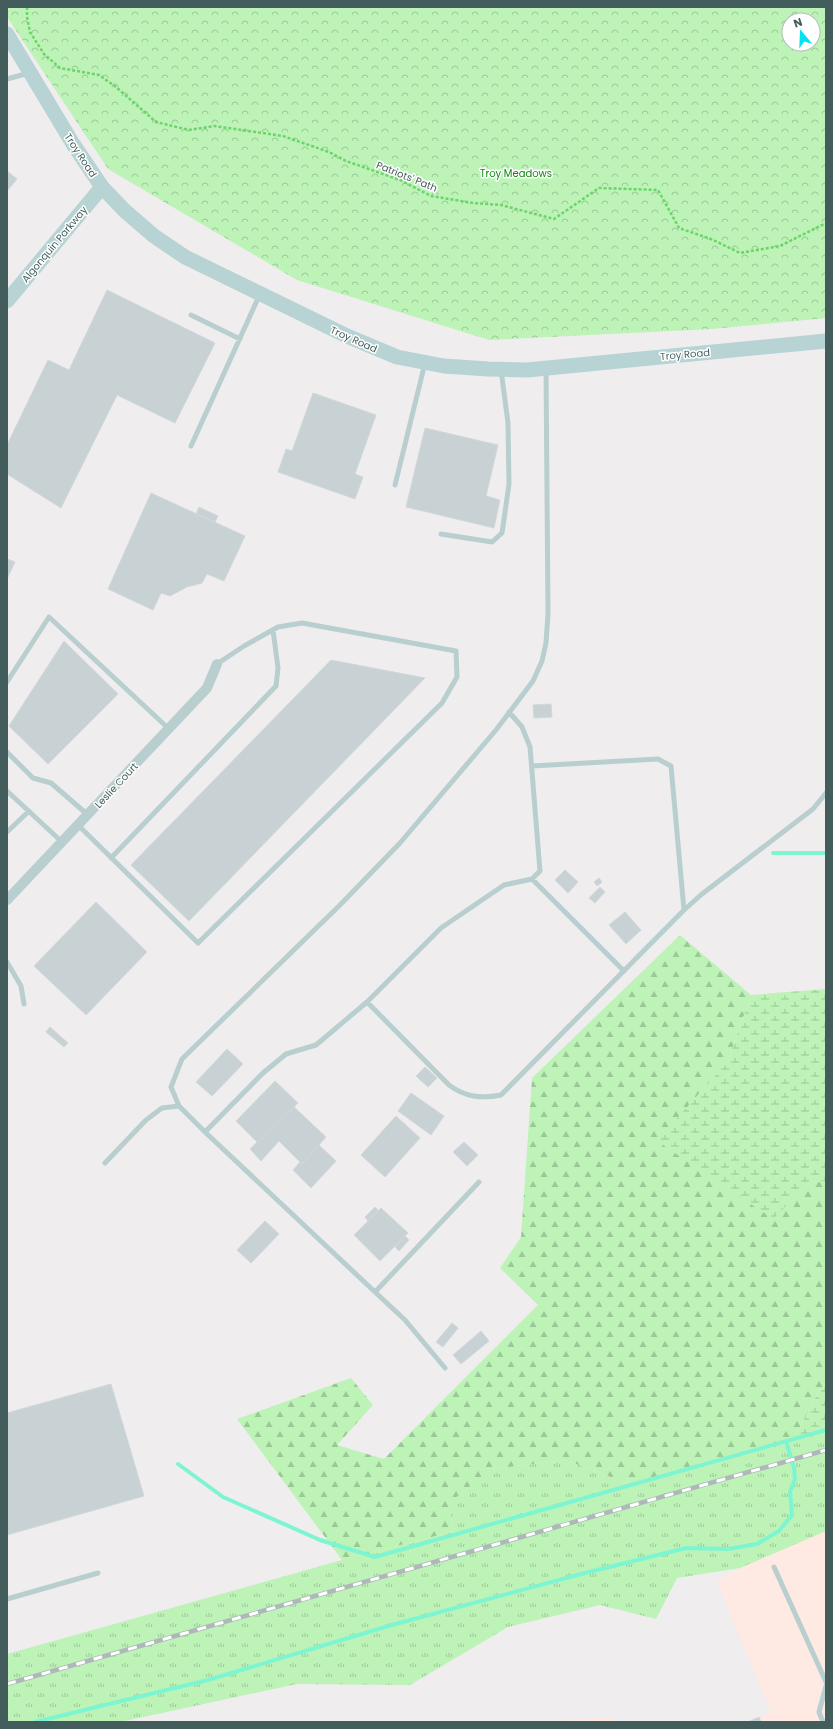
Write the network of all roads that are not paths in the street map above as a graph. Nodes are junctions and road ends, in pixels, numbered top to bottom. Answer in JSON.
{"nodes":[{"id":1,"x":7,"y":34,"type":"edge"},
{"id":2,"x":30,"y":73,"type":"junction"},
{"id":3,"x":7,"y":79,"type":"edge"},
{"id":4,"x":102,"y":187,"type":"junction"},
{"id":5,"x":260,"y":294,"type":"junction"},
{"id":6,"x":7,"y":301,"type":"edge"},
{"id":7,"x":191,"y":315,"type":"dead end"},
{"id":8,"x":240,"y":339,"type":"junction"},
{"id":9,"x":826,"y":341,"type":"edge"},
{"id":10,"x":425,"y":362,"type":"junction"},
{"id":11,"x":546,"y":368,"type":"junction"},
{"id":12,"x":501,"y":370,"type":"junction"},
{"id":13,"x":191,"y":446,"type":"dead end"},
{"id":14,"x":395,"y":484,"type":"dead end"},
{"id":15,"x":440,"y":534,"type":"dead end"},
{"id":16,"x":273,"y":630,"type":"junction"},
{"id":17,"x":218,"y":664,"type":"joint"},
{"id":18,"x":7,"y":682,"type":"edge"},
{"id":19,"x":510,"y":712,"type":"junction"},
{"id":20,"x":169,"y":729,"type":"junction"},
{"id":21,"x":7,"y":752,"type":"edge"},
{"id":22,"x":532,"y":766,"type":"junction"},
{"id":23,"x":7,"y":791,"type":"edge"},
{"id":24,"x":826,"y":793,"type":"edge"},
{"id":25,"x":29,"y":811,"type":"junction"},
{"id":26,"x":88,"y":815,"type":"junction"},
{"id":27,"x":78,"y":825,"type":"junction"},
{"id":28,"x":7,"y":832,"type":"edge"},
{"id":29,"x":62,"y":842,"type":"junction"},
{"id":30,"x":111,"y":858,"type":"junction"},
{"id":31,"x":532,"y":879,"type":"junction"},
{"id":32,"x":7,"y":900,"type":"edge"},
{"id":33,"x":684,"y":910,"type":"junction"},
{"id":34,"x":7,"y":962,"type":"edge"},
{"id":35,"x":624,"y":971,"type":"junction"},
{"id":36,"x":367,"y":1002,"type":"junction"},
{"id":37,"x":24,"y":1004,"type":"dead end"},
{"id":38,"x":179,"y":1106,"type":"junction"},
{"id":39,"x":205,"y":1132,"type":"junction"},
{"id":40,"x":105,"y":1163,"type":"dead end"},
{"id":41,"x":479,"y":1182,"type":"dead end"},
{"id":42,"x":375,"y":1292,"type":"junction"},
{"id":43,"x":445,"y":1368,"type":"dead end"},
{"id":44,"x":774,"y":1567,"type":"dead end"},
{"id":45,"x":98,"y":1573,"type":"dead end"},
{"id":46,"x":7,"y":1599,"type":"edge"},
{"id":47,"x":826,"y":1682,"type":"edge"},
{"id":48,"x":826,"y":1686,"type":"edge"},
{"id":49,"x":823,"y":1722,"type":"edge"}],
"edges":[{"from":1,"to":2,"type":"street","name":"Troy Road"},
{"from":2,"to":3,"type":"lane"},
{"from":2,"to":4,"type":"street","name":"Troy Road"},
{"from":4,"to":5,"type":"street","name":"Troy Road"},
{"from":4,"to":6,"type":"street","name":"Algonquin Parkway"},
{"from":5,"to":8,"type":"lane"},
{"from":5,"to":10,"type":"street","name":"Troy Road"},
{"from":7,"to":8,"type":"lane"},
{"from":8,"to":13,"type":"lane"},
{"from":9,"to":11,"type":"street","name":"Troy Road"},
{"from":10,"to":12,"type":"street","name":"Troy Road"},
{"from":10,"to":14,"type":"lane"},
{"from":11,"to":12,"type":"street","name":"Troy Road"},
{"from":11,"to":19,"type":"lane"},
{"from":12,"to":15,"type":"lane"},
{"from":16,"to":17,"type":"lane"},
{"from":16,"to":30,"type":"lane"},
{"from":16,"to":30,"type":"lane"},
{"from":17,"to":20,"type":"street","name":"Leslie Court"},
{"from":18,"to":20,"type":"lane"},
{"from":19,"to":22,"type":"lane"},
{"from":19,"to":38,"type":"lane"},
{"from":20,"to":26,"type":"street","name":"Leslie Court"},
{"from":21,"to":26,"type":"lane"},
{"from":22,"to":31,"type":"lane"},
{"from":22,"to":33,"type":"lane"},
{"from":23,"to":25,"type":"lane"},
{"from":24,"to":33,"type":"lane"},
{"from":25,"to":28,"type":"lane"},
{"from":25,"to":29,"type":"lane"},
{"from":26,"to":27,"type":"street","name":"Leslie Court"},
{"from":27,"to":29,"type":"street","name":"Leslie Court"},
{"from":27,"to":30,"type":"lane"},
{"from":29,"to":32,"type":"street","name":"Leslie Court"},
{"from":31,"to":35,"type":"lane"},
{"from":31,"to":36,"type":"lane"},
{"from":33,"to":35,"type":"lane"},
{"from":34,"to":37,"type":"lane"},
{"from":35,"to":36,"type":"lane"},
{"from":36,"to":39,"type":"lane"},
{"from":38,"to":39,"type":"lane"},
{"from":38,"to":40,"type":"lane"},
{"from":39,"to":42,"type":"lane"},
{"from":41,"to":42,"type":"lane"},
{"from":42,"to":43,"type":"lane"},
{"from":44,"to":47,"type":"lane"},
{"from":45,"to":46,"type":"lane"},
{"from":48,"to":49,"type":"lane"}]}
